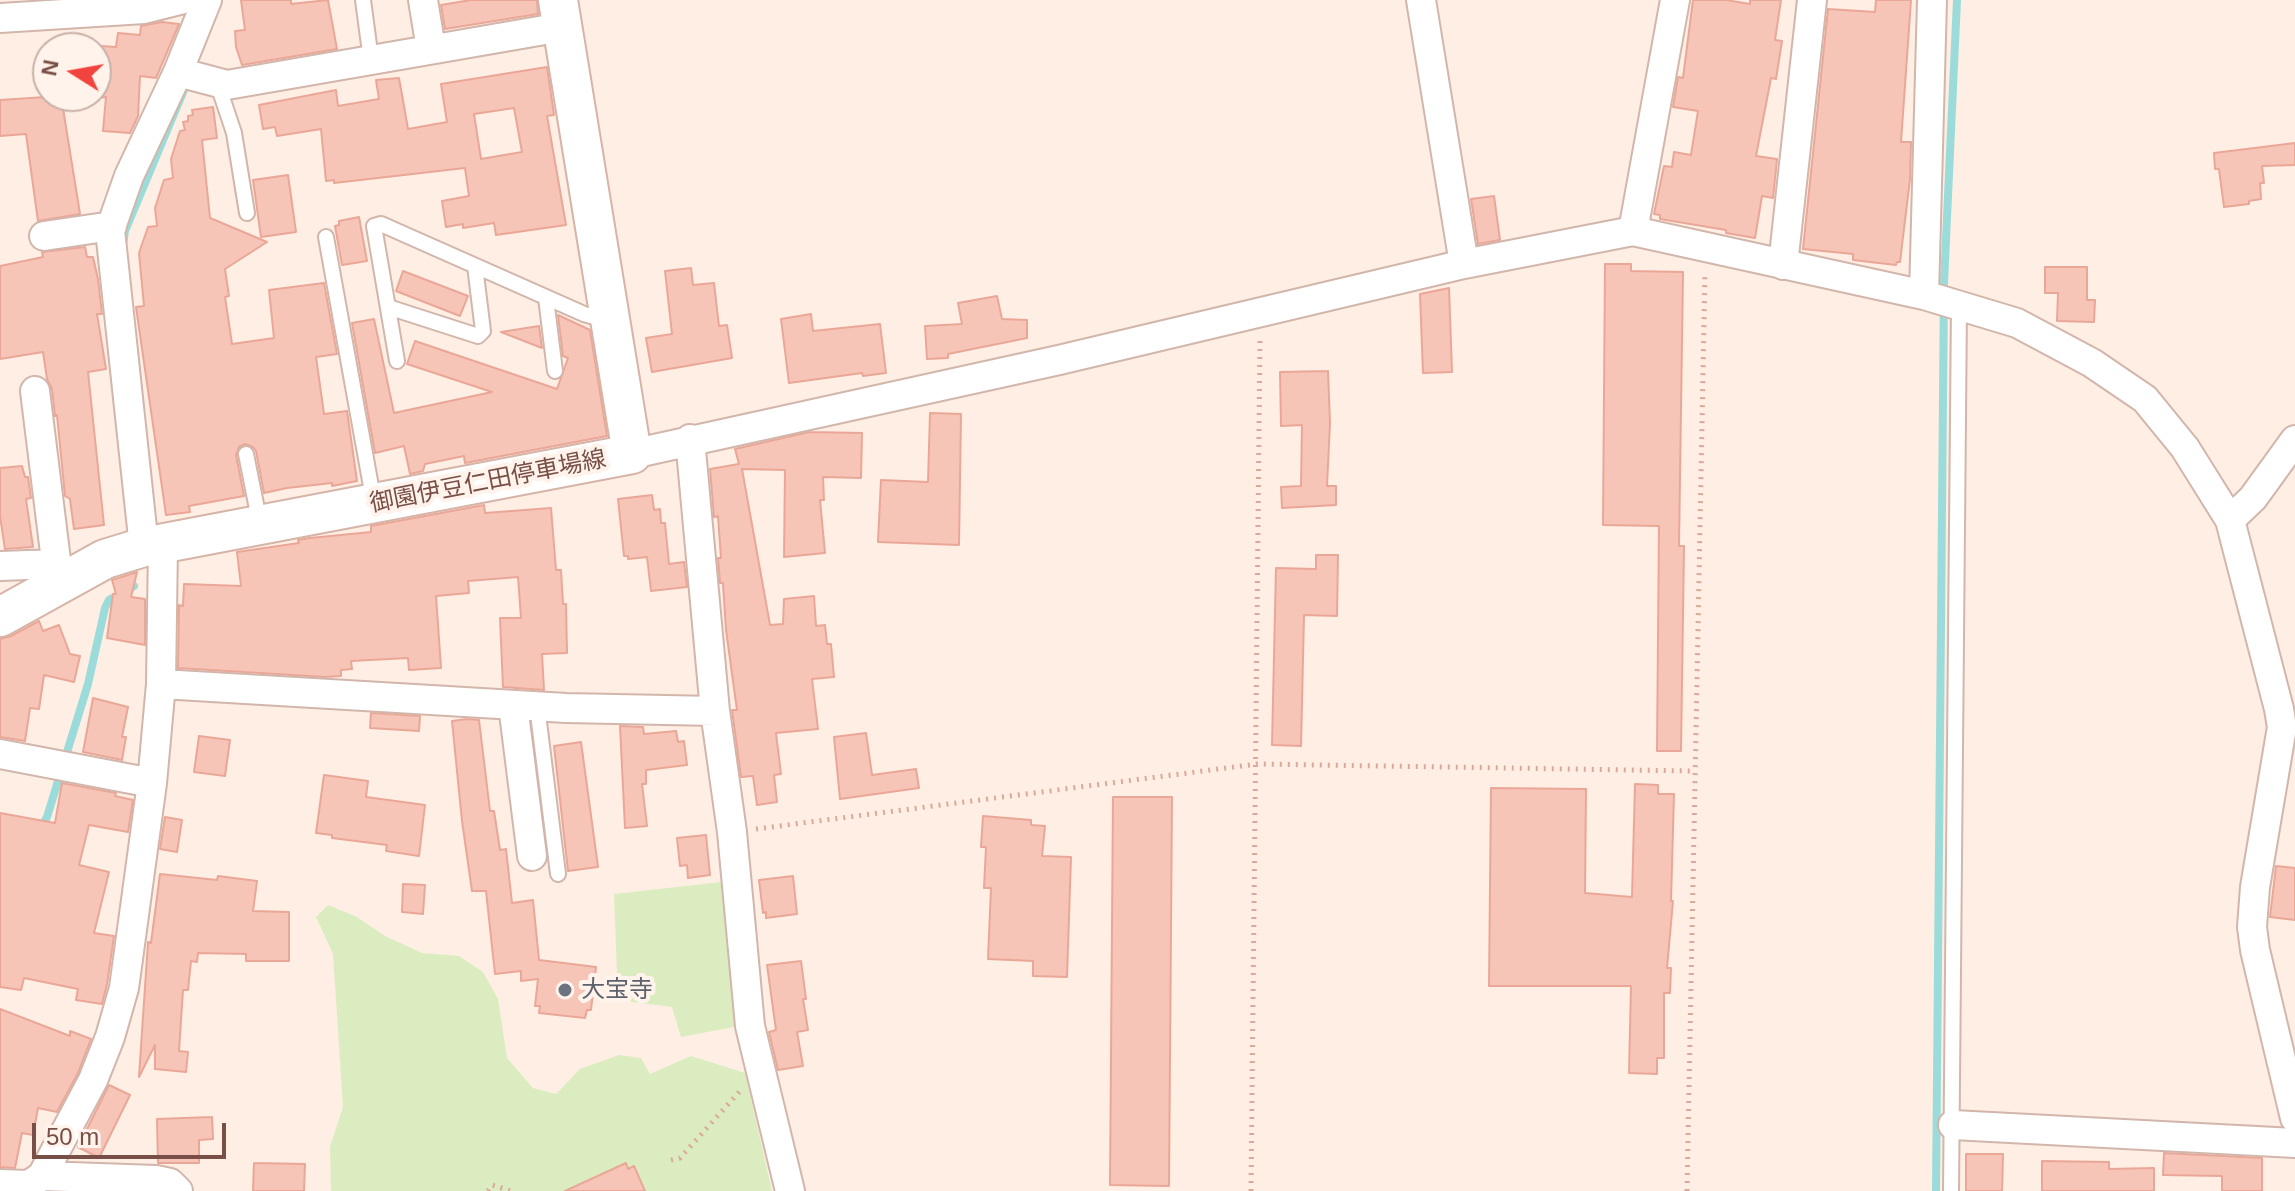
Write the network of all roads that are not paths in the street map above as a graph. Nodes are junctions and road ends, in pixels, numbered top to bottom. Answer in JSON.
{"nodes":[{"id":1,"x":180,"y":0,"type":"edge"},
{"id":2,"x":207,"y":0,"type":"edge"},
{"id":3,"x":363,"y":0,"type":"edge"},
{"id":4,"x":423,"y":0,"type":"edge"},
{"id":5,"x":1421,"y":0,"type":"edge"},
{"id":6,"x":1675,"y":0,"type":"edge"},
{"id":7,"x":1812,"y":0,"type":"edge"},
{"id":8,"x":1932,"y":0,"type":"edge"},
{"id":9,"x":560,"y":14,"type":"edge"},
{"id":10,"x":0,"y":18,"type":"edge"},
{"id":11,"x":431,"y":49,"type":"junction"},
{"id":12,"x":371,"y":60,"type":"junction"},
{"id":13,"x":178,"y":72,"type":"junction"},
{"id":14,"x":217,"y":82,"type":"junction"},
{"id":15,"x":247,"y":213,"type":"dead end"},
{"id":16,"x":112,"y":226,"type":"junction"},
{"id":17,"x":1633,"y":231,"type":"junction"},
{"id":18,"x":44,"y":236,"type":"dead end"},
{"id":19,"x":326,"y":237,"type":"dead end"},
{"id":20,"x":1464,"y":264,"type":"junction"},
{"id":21,"x":1783,"y":265,"type":"junction"},
{"id":22,"x":475,"y":266,"type":"junction"},
{"id":23,"x":1924,"y":295,"type":"junction"},
{"id":24,"x":546,"y":298,"type":"junction"},
{"id":25,"x":1959,"y":306,"type":"junction"},
{"id":26,"x":388,"y":307,"type":"junction"},
{"id":27,"x":609,"y":318,"type":"junction"},
{"id":28,"x":397,"y":361,"type":"dead end"},
{"id":29,"x":555,"y":371,"type":"dead end"},
{"id":30,"x":35,"y":391,"type":"dead end"},
{"id":31,"x":690,"y":439,"type":"junction"},
{"id":32,"x":2295,"y":440,"type":"edge"},
{"id":33,"x":246,"y":454,"type":"dead end"},
{"id":34,"x":632,"y":454,"type":"junction"},
{"id":35,"x":374,"y":504,"type":"junction"},
{"id":36,"x":2230,"y":520,"type":"junction"},
{"id":37,"x":261,"y":525,"type":"junction"},
{"id":38,"x":154,"y":546,"type":"junction"},
{"id":39,"x":0,"y":566,"type":"edge"},
{"id":40,"x":57,"y":574,"type":"junction"},
{"id":41,"x":0,"y":617,"type":"edge"},
{"id":42,"x":161,"y":684,"type":"junction"},
{"id":43,"x":525,"y":706,"type":"junction"},
{"id":44,"x":715,"y":711,"type":"junction"},
{"id":45,"x":2288,"y":728,"type":"edge"},
{"id":46,"x":0,"y":754,"type":"edge"},
{"id":47,"x":152,"y":783,"type":"junction"},
{"id":48,"x":532,"y":856,"type":"dead end"},
{"id":49,"x":558,"y":874,"type":"dead end"},
{"id":50,"x":2295,"y":1118,"type":"edge"},
{"id":51,"x":1953,"y":1125,"type":"junction"},
{"id":52,"x":2295,"y":1143,"type":"edge"},
{"id":53,"x":0,"y":1184,"type":"edge"},
{"id":54,"x":33,"y":1184,"type":"edge"},
{"id":55,"x":178,"y":1191,"type":"edge"},
{"id":56,"x":790,"y":1191,"type":"edge"},
{"id":57,"x":1951,"y":1191,"type":"edge"}],
"edges":[{"from":1,"to":10,"type":"street"},
{"from":2,"to":13,"type":"street"},
{"from":3,"to":12,"type":"lane"},
{"from":4,"to":11,"type":"street"},
{"from":5,"to":20,"type":"street"},
{"from":6,"to":17,"type":"street"},
{"from":7,"to":21,"type":"street"},
{"from":8,"to":23,"type":"street"},
{"from":9,"to":11,"type":"street"},
{"from":9,"to":27,"type":"main road","name":"御園伊豆仁田停車場線"},
{"from":11,"to":12,"type":"street"},
{"from":12,"to":14,"type":"street"},
{"from":13,"to":14,"type":"street"},
{"from":13,"to":16,"type":"street"},
{"from":14,"to":15,"type":"lane"},
{"from":16,"to":18,"type":"street"},
{"from":16,"to":38,"type":"street"},
{"from":17,"to":20,"type":"street"},
{"from":17,"to":21,"type":"street"},
{"from":19,"to":35,"type":"lane"},
{"from":20,"to":31,"type":"street"},
{"from":21,"to":23,"type":"street"},
{"from":22,"to":24,"type":"lane"},
{"from":22,"to":26,"type":"lane"},
{"from":22,"to":26,"type":"lane"},
{"from":23,"to":25,"type":"street"},
{"from":24,"to":27,"type":"lane"},
{"from":24,"to":29,"type":"lane"},
{"from":25,"to":36,"type":"street"},
{"from":25,"to":51,"type":"lane"},
{"from":26,"to":28,"type":"lane"},
{"from":27,"to":34,"type":"main road","name":"御園伊豆仁田停車場線"},
{"from":30,"to":40,"type":"street"},
{"from":31,"to":34,"type":"street"},
{"from":31,"to":44,"type":"street"},
{"from":32,"to":36,"type":"street"},
{"from":33,"to":37,"type":"lane"},
{"from":34,"to":35,"type":"main road","name":"御園伊豆仁田停車場線"},
{"from":35,"to":37,"type":"main road","name":"御園伊豆仁田停車場線"},
{"from":36,"to":45,"type":"street"},
{"from":37,"to":38,"type":"main road","name":"御園伊豆仁田停車場線"},
{"from":38,"to":40,"type":"main road","name":"御園伊豆仁田停車場線"},
{"from":38,"to":42,"type":"street"},
{"from":39,"to":40,"type":"street"},
{"from":40,"to":41,"type":"main road","name":"御園伊豆仁田停車場線"},
{"from":42,"to":43,"type":"street"},
{"from":42,"to":47,"type":"street"},
{"from":43,"to":44,"type":"street"},
{"from":43,"to":48,"type":"street"},
{"from":43,"to":49,"type":"lane"},
{"from":44,"to":56,"type":"street"},
{"from":45,"to":50,"type":"street"},
{"from":46,"to":47,"type":"street"},
{"from":47,"to":54,"type":"street"},
{"from":51,"to":52,"type":"street"},
{"from":51,"to":57,"type":"lane"},
{"from":53,"to":54,"type":"street"},
{"from":54,"to":55,"type":"street"}]}
